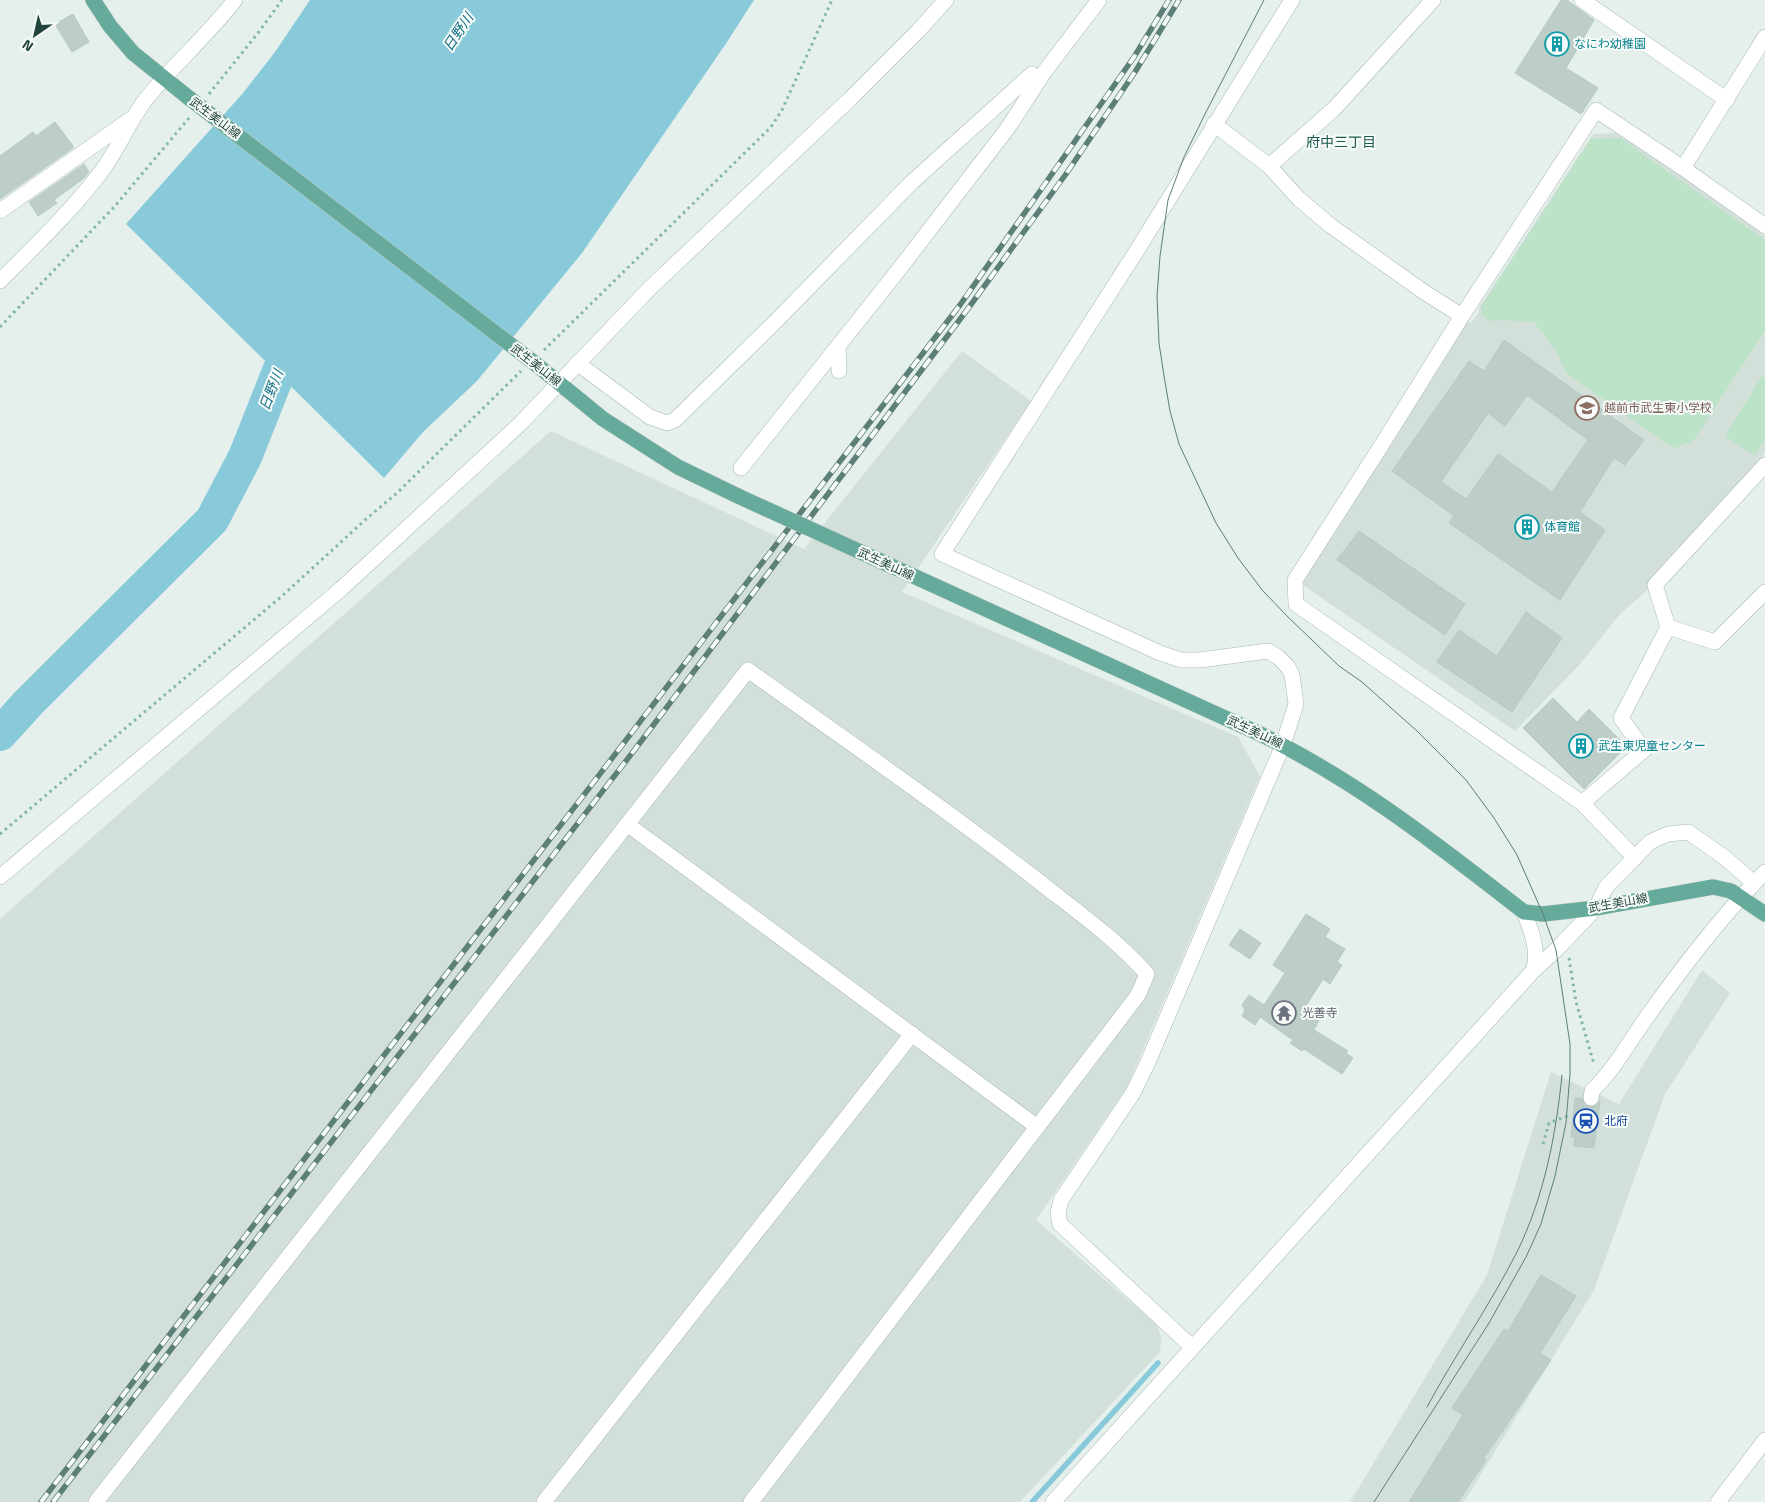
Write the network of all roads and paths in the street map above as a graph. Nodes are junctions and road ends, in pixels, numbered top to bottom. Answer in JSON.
{"nodes":[{"id":1,"x":94,"y":0,"type":"edge"},
{"id":2,"x":235,"y":0,"type":"edge"},
{"id":3,"x":282,"y":0,"type":"edge"},
{"id":4,"x":832,"y":0,"type":"edge"},
{"id":5,"x":946,"y":0,"type":"edge"},
{"id":6,"x":1098,"y":0,"type":"edge"},
{"id":7,"x":1292,"y":0,"type":"edge"},
{"id":8,"x":1433,"y":0,"type":"edge"},
{"id":9,"x":1585,"y":1,"type":"edge"},
{"id":10,"x":1765,"y":38,"type":"edge"},
{"id":11,"x":163,"y":78,"type":"junction"},
{"id":12,"x":1039,"y":79,"type":"junction"},
{"id":13,"x":209,"y":94,"type":"dead end"},
{"id":14,"x":1727,"y":100,"type":"junction"},
{"id":15,"x":134,"y":116,"type":"junction"},
{"id":16,"x":190,"y":117,"type":"dead end"},
{"id":17,"x":1214,"y":124,"type":"junction"},
{"id":18,"x":1269,"y":166,"type":"junction"},
{"id":19,"x":1683,"y":168,"type":"junction"},
{"id":20,"x":0,"y":211,"type":"edge"},
{"id":21,"x":1765,"y":226,"type":"edge"},
{"id":22,"x":0,"y":281,"type":"edge"},
{"id":23,"x":1462,"y":316,"type":"junction"},
{"id":24,"x":0,"y":327,"type":"edge"},
{"id":25,"x":838,"y":346,"type":"junction"},
{"id":26,"x":536,"y":360,"type":"junction"},
{"id":27,"x":577,"y":364,"type":"junction"},
{"id":28,"x":839,"y":371,"type":"dead end"},
{"id":29,"x":559,"y":383,"type":"junction"},
{"id":30,"x":1765,"y":465,"type":"edge"},
{"id":31,"x":741,"y":468,"type":"dead end"},
{"id":32,"x":1765,"y":592,"type":"edge"},
{"id":33,"x":1668,"y":627,"type":"junction"},
{"id":34,"x":1282,"y":745,"type":"junction"},
{"id":35,"x":1582,"y":803,"type":"junction"},
{"id":36,"x":627,"y":824,"type":"junction"},
{"id":37,"x":0,"y":834,"type":"edge"},
{"id":38,"x":1635,"y":858,"type":"junction"},
{"id":39,"x":0,"y":877,"type":"edge"},
{"id":40,"x":1760,"y":878,"type":"edge"},
{"id":41,"x":1741,"y":897,"type":"junction"},
{"id":42,"x":1596,"y":908,"type":"junction"},
{"id":43,"x":1524,"y":912,"type":"junction"},
{"id":44,"x":1765,"y":914,"type":"edge"},
{"id":45,"x":1564,"y":941,"type":"junction"},
{"id":46,"x":1533,"y":971,"type":"junction"},
{"id":47,"x":912,"y":1034,"type":"junction"},
{"id":48,"x":1606,"y":1077,"type":"junction"},
{"id":49,"x":1591,"y":1098,"type":"dead end"},
{"id":50,"x":1570,"y":1115,"type":"dead end"},
{"id":51,"x":1036,"y":1126,"type":"junction"},
{"id":52,"x":1543,"y":1144,"type":"dead end"},
{"id":53,"x":1192,"y":1347,"type":"junction"},
{"id":54,"x":1765,"y":1440,"type":"edge"},
{"id":55,"x":96,"y":1502,"type":"edge"},
{"id":56,"x":544,"y":1502,"type":"edge"},
{"id":57,"x":751,"y":1502,"type":"edge"},
{"id":58,"x":1053,"y":1502,"type":"edge"},
{"id":59,"x":1718,"y":1502,"type":"edge"}],
"edges":[{"from":1,"to":11,"type":"main road","name":"武生美山線"},
{"from":2,"to":11,"type":"street"},
{"from":3,"to":13,"type":"path"},
{"from":4,"to":26,"type":"path"},
{"from":5,"to":27,"type":"street"},
{"from":6,"to":12,"type":"street"},
{"from":7,"to":17,"type":"street"},
{"from":8,"to":18,"type":"street"},
{"from":9,"to":14,"type":"street"},
{"from":10,"to":14,"type":"street"},
{"from":11,"to":15,"type":"street"},
{"from":11,"to":26,"type":"main road","name":"武生美山線","bridge":true},
{"from":12,"to":25,"type":"street"},
{"from":12,"to":27,"type":"street"},
{"from":14,"to":19,"type":"street"},
{"from":15,"to":20,"type":"street"},
{"from":15,"to":22,"type":"street"},
{"from":16,"to":24,"type":"path"},
{"from":17,"to":18,"type":"street"},
{"from":17,"to":34,"type":"street"},
{"from":18,"to":23,"type":"street"},
{"from":19,"to":21,"type":"street"},
{"from":19,"to":23,"type":"street"},
{"from":23,"to":35,"type":"street"},
{"from":25,"to":28,"type":"street"},
{"from":25,"to":31,"type":"street"},
{"from":26,"to":29,"type":"main road","name":"武生美山線"},
{"from":26,"to":37,"type":"path"},
{"from":27,"to":29,"type":"street"},
{"from":29,"to":34,"type":"main road","name":"武生美山線","bridge":true},
{"from":29,"to":39,"type":"street"},
{"from":30,"to":33,"type":"street"},
{"from":32,"to":33,"type":"street"},
{"from":33,"to":35,"type":"street"},
{"from":34,"to":43,"type":"main road","name":"武生美山線"},
{"from":34,"to":53,"type":"street"},
{"from":35,"to":38,"type":"street"},
{"from":36,"to":47,"type":"street"},
{"from":36,"to":51,"type":"street"},
{"from":36,"to":55,"type":"street"},
{"from":38,"to":40,"type":"street"},
{"from":38,"to":42,"type":"street"},
{"from":40,"to":41,"type":"street"},
{"from":41,"to":42,"type":"main road","name":"武生美山線"},
{"from":41,"to":44,"type":"main road","name":"武生美山線"},
{"from":41,"to":48,"type":"street"},
{"from":42,"to":43,"type":"main road","name":"武生美山線"},
{"from":42,"to":45,"type":"street"},
{"from":43,"to":46,"type":"street"},
{"from":45,"to":46,"type":"street"},
{"from":45,"to":48,"type":"path"},
{"from":46,"to":53,"type":"street"},
{"from":47,"to":51,"type":"street"},
{"from":47,"to":56,"type":"street"},
{"from":48,"to":49,"type":"street"},
{"from":50,"to":52,"type":"path"},
{"from":51,"to":57,"type":"street"},
{"from":53,"to":58,"type":"street"},
{"from":54,"to":59,"type":"street"}]}
